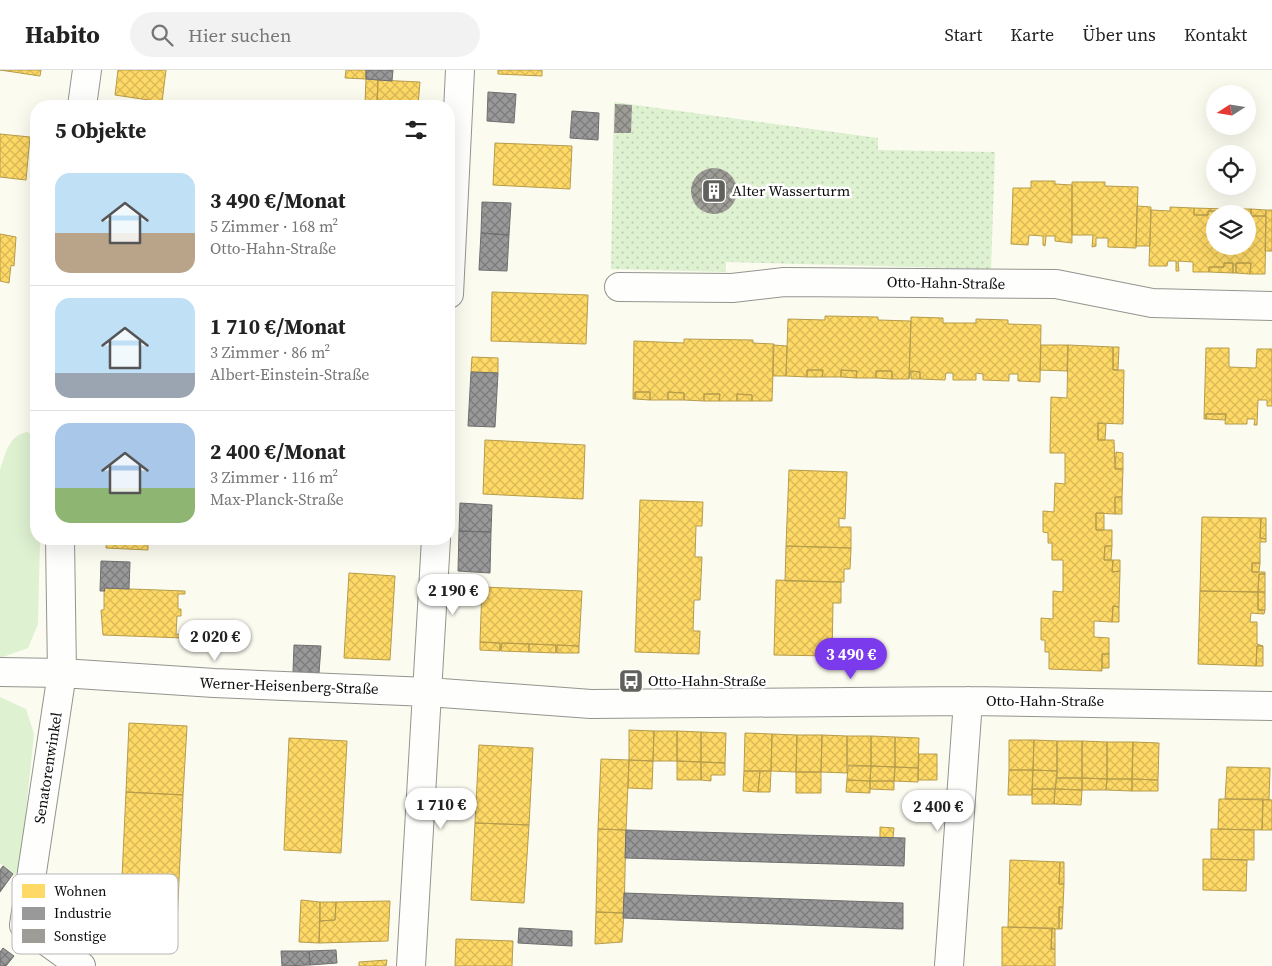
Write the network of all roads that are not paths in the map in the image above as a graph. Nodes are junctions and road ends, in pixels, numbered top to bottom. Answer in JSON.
{"nodes":[{"id":1,"x":87,"y":70,"type":"edge"},
{"id":2,"x":460,"y":70,"type":"edge"},
{"id":3,"x":83,"y":100,"type":"edge"},
{"id":4,"x":455,"y":172,"type":"edge"},
{"id":5,"x":619,"y":287,"type":"dead end"},
{"id":6,"x":1272,"y":306,"type":"edge"},
{"id":7,"x":60,"y":545,"type":"edge"},
{"id":8,"x":436,"y":545,"type":"edge"},
{"id":9,"x":0,"y":672,"type":"edge"},
{"id":10,"x":62,"y":673,"type":"junction"},
{"id":11,"x":428,"y":692,"type":"junction"},
{"id":12,"x":968,"y":701,"type":"junction"},
{"id":13,"x":1272,"y":706,"type":"edge"},
{"id":14,"x":32,"y":874,"type":"edge"},
{"id":15,"x":65,"y":954,"type":"edge"},
{"id":16,"x":82,"y":966,"type":"edge"},
{"id":17,"x":411,"y":966,"type":"edge"},
{"id":18,"x":949,"y":966,"type":"edge"}],
"edges":[{"from":1,"to":3,"type":"street"},
{"from":2,"to":4,"type":"street"},
{"from":5,"to":6,"type":"street","name":"Otto-Hahn-Straße"},
{"from":7,"to":10,"type":"street","name":"Senatorenwinkel"},
{"from":8,"to":11,"type":"street"},
{"from":9,"to":10,"type":"street","name":"Werner-Heisenberg-Straße"},
{"from":10,"to":11,"type":"street","name":"Werner-Heisenberg-Straße"},
{"from":10,"to":14,"type":"street","name":"Senatorenwinkel"},
{"from":11,"to":12,"type":"street","name":"Otto-Hahn-Straße"},
{"from":11,"to":17,"type":"street"},
{"from":12,"to":13,"type":"street","name":"Otto-Hahn-Straße"},
{"from":12,"to":18,"type":"street"},
{"from":15,"to":16,"type":"street","name":"Senatorenwinkel"}]}
